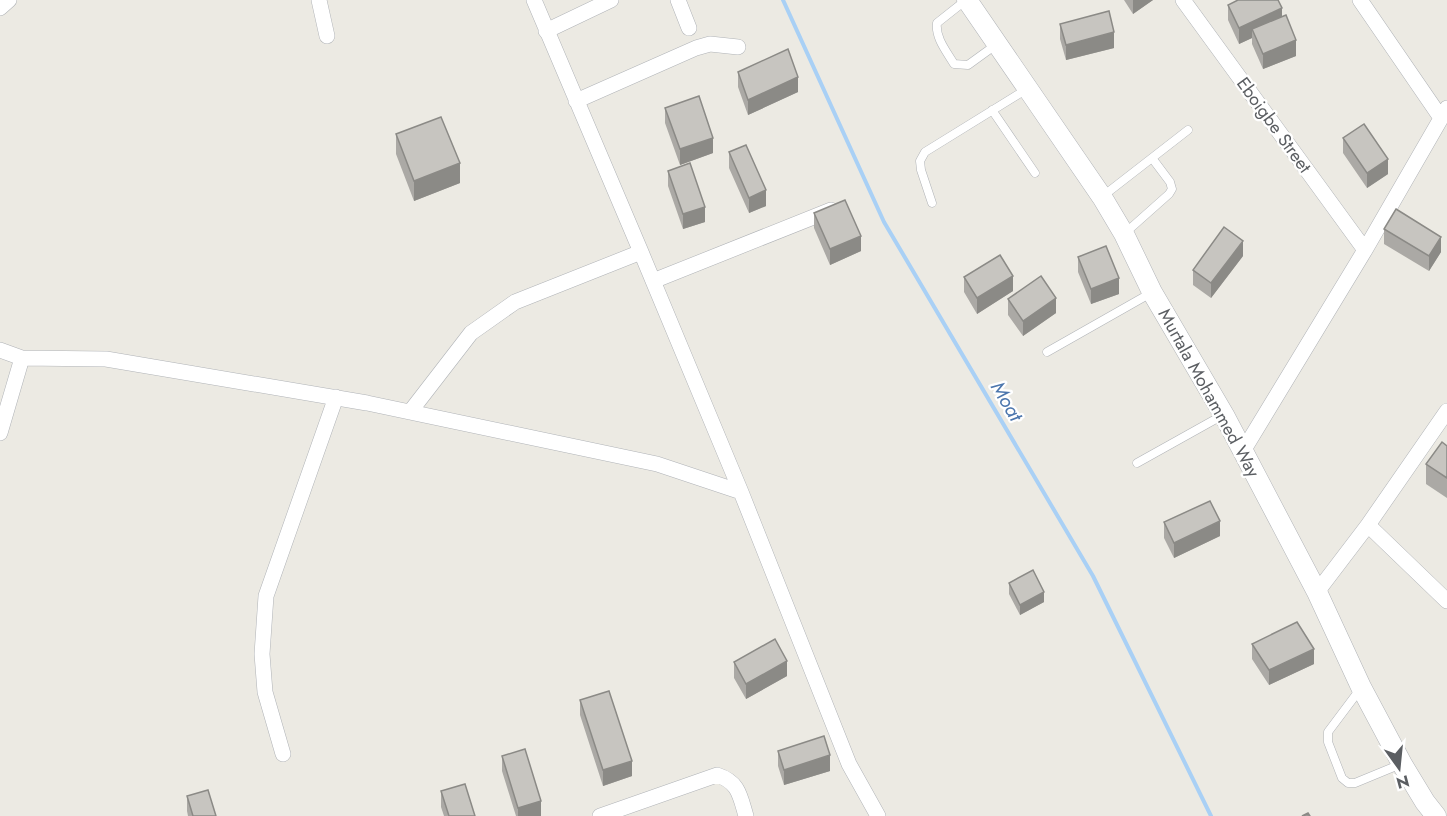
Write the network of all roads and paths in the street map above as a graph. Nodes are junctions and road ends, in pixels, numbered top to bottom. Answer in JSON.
{"nodes":[{"id":1,"x":9,"y":0,"type":"edge"},
{"id":2,"x":319,"y":0,"type":"edge"},
{"id":3,"x":534,"y":0,"type":"edge"},
{"id":4,"x":611,"y":0,"type":"edge"},
{"id":5,"x":678,"y":0,"type":"edge"},
{"id":6,"x":966,"y":0,"type":"edge"},
{"id":7,"x":1183,"y":0,"type":"edge"},
{"id":8,"x":1360,"y":0,"type":"edge"},
{"id":9,"x":0,"y":8,"type":"edge"},
{"id":10,"x":689,"y":28,"type":"dead end"},
{"id":11,"x":546,"y":31,"type":"junction"},
{"id":12,"x":327,"y":36,"type":"dead end"},
{"id":13,"x":997,"y":44,"type":"junction"},
{"id":14,"x":738,"y":47,"type":"dead end"},
{"id":15,"x":1028,"y":88,"type":"junction"},
{"id":16,"x":576,"y":100,"type":"junction"},
{"id":17,"x":992,"y":110,"type":"junction"},
{"id":18,"x":1444,"y":113,"type":"edge"},
{"id":19,"x":1188,"y":130,"type":"dead end"},
{"id":20,"x":1152,"y":158,"type":"junction"},
{"id":21,"x":1035,"y":173,"type":"dead end"},
{"id":22,"x":1102,"y":197,"type":"junction"},
{"id":23,"x":932,"y":203,"type":"dead end"},
{"id":24,"x":831,"y":210,"type":"edge"},
{"id":25,"x":1124,"y":234,"type":"junction"},
{"id":26,"x":1365,"y":250,"type":"junction"},
{"id":27,"x":641,"y":252,"type":"junction"},
{"id":28,"x":653,"y":281,"type":"junction"},
{"id":29,"x":1152,"y":292,"type":"junction"},
{"id":30,"x":0,"y":350,"type":"edge"},
{"id":31,"x":1047,"y":352,"type":"dead end"},
{"id":32,"x":22,"y":358,"type":"junction"},
{"id":33,"x":336,"y":397,"type":"junction"},
{"id":34,"x":1447,"y":411,"type":"edge"},
{"id":35,"x":410,"y":412,"type":"junction"},
{"id":36,"x":1224,"y":414,"type":"junction"},
{"id":37,"x":0,"y":433,"type":"edge"},
{"id":38,"x":1244,"y":451,"type":"junction"},
{"id":39,"x":1137,"y":463,"type":"dead end"},
{"id":40,"x":741,"y":492,"type":"junction"},
{"id":41,"x":1368,"y":525,"type":"junction"},
{"id":42,"x":1317,"y":592,"type":"junction"},
{"id":43,"x":1447,"y":601,"type":"edge"},
{"id":44,"x":1361,"y":687,"type":"junction"},
{"id":45,"x":284,"y":754,"type":"dead end"},
{"id":46,"x":1402,"y":764,"type":"junction"},
{"id":47,"x":1430,"y":811,"type":"edge"},
{"id":48,"x":600,"y":816,"type":"edge"},
{"id":49,"x":746,"y":816,"type":"edge"},
{"id":50,"x":878,"y":816,"type":"edge"}],
"edges":[{"from":1,"to":9,"type":"street"},
{"from":2,"to":12,"type":"street"},
{"from":3,"to":11,"type":"street"},
{"from":4,"to":11,"type":"street"},
{"from":5,"to":10,"type":"street"},
{"from":6,"to":13,"type":"street","name":"Murtala Mohammed Way"},
{"from":6,"to":13,"type":"lane"},
{"from":7,"to":26,"type":"street","name":"Eboigbe Street"},
{"from":8,"to":18,"type":"street"},
{"from":11,"to":16,"type":"street"},
{"from":13,"to":15,"type":"street","name":"Murtala Mohammed Way"},
{"from":14,"to":16,"type":"street"},
{"from":15,"to":17,"type":"lane"},
{"from":15,"to":22,"type":"street","name":"Murtala Mohammed Way"},
{"from":16,"to":27,"type":"street"},
{"from":17,"to":21,"type":"lane"},
{"from":17,"to":23,"type":"lane"},
{"from":18,"to":26,"type":"street"},
{"from":19,"to":20,"type":"lane"},
{"from":20,"to":22,"type":"lane"},
{"from":20,"to":25,"type":"lane"},
{"from":22,"to":25,"type":"street","name":"Murtala Mohammed Way"},
{"from":24,"to":28,"type":"street"},
{"from":25,"to":29,"type":"street","name":"Murtala Mohammed Way"},
{"from":26,"to":38,"type":"street"},
{"from":27,"to":28,"type":"street"},
{"from":27,"to":35,"type":"street"},
{"from":28,"to":40,"type":"street"},
{"from":29,"to":31,"type":"lane"},
{"from":29,"to":36,"type":"street","name":"Murtala Mohammed Way"},
{"from":30,"to":32,"type":"street"},
{"from":32,"to":33,"type":"street"},
{"from":32,"to":37,"type":"street"},
{"from":33,"to":35,"type":"street"},
{"from":33,"to":45,"type":"street"},
{"from":34,"to":41,"type":"street"},
{"from":35,"to":40,"type":"street"},
{"from":36,"to":38,"type":"street","name":"Murtala Mohammed Way"},
{"from":36,"to":39,"type":"lane"},
{"from":38,"to":42,"type":"street","name":"Murtala Mohammed Way"},
{"from":40,"to":50,"type":"street"},
{"from":41,"to":42,"type":"street"},
{"from":41,"to":43,"type":"street"},
{"from":42,"to":44,"type":"street","name":"Murtala Mohammed Way"},
{"from":44,"to":46,"type":"street","name":"Murtala Mohammed Way"},
{"from":44,"to":46,"type":"lane"},
{"from":46,"to":47,"type":"street","name":"Murtala Mohammed Way"},
{"from":48,"to":49,"type":"street"}]}
